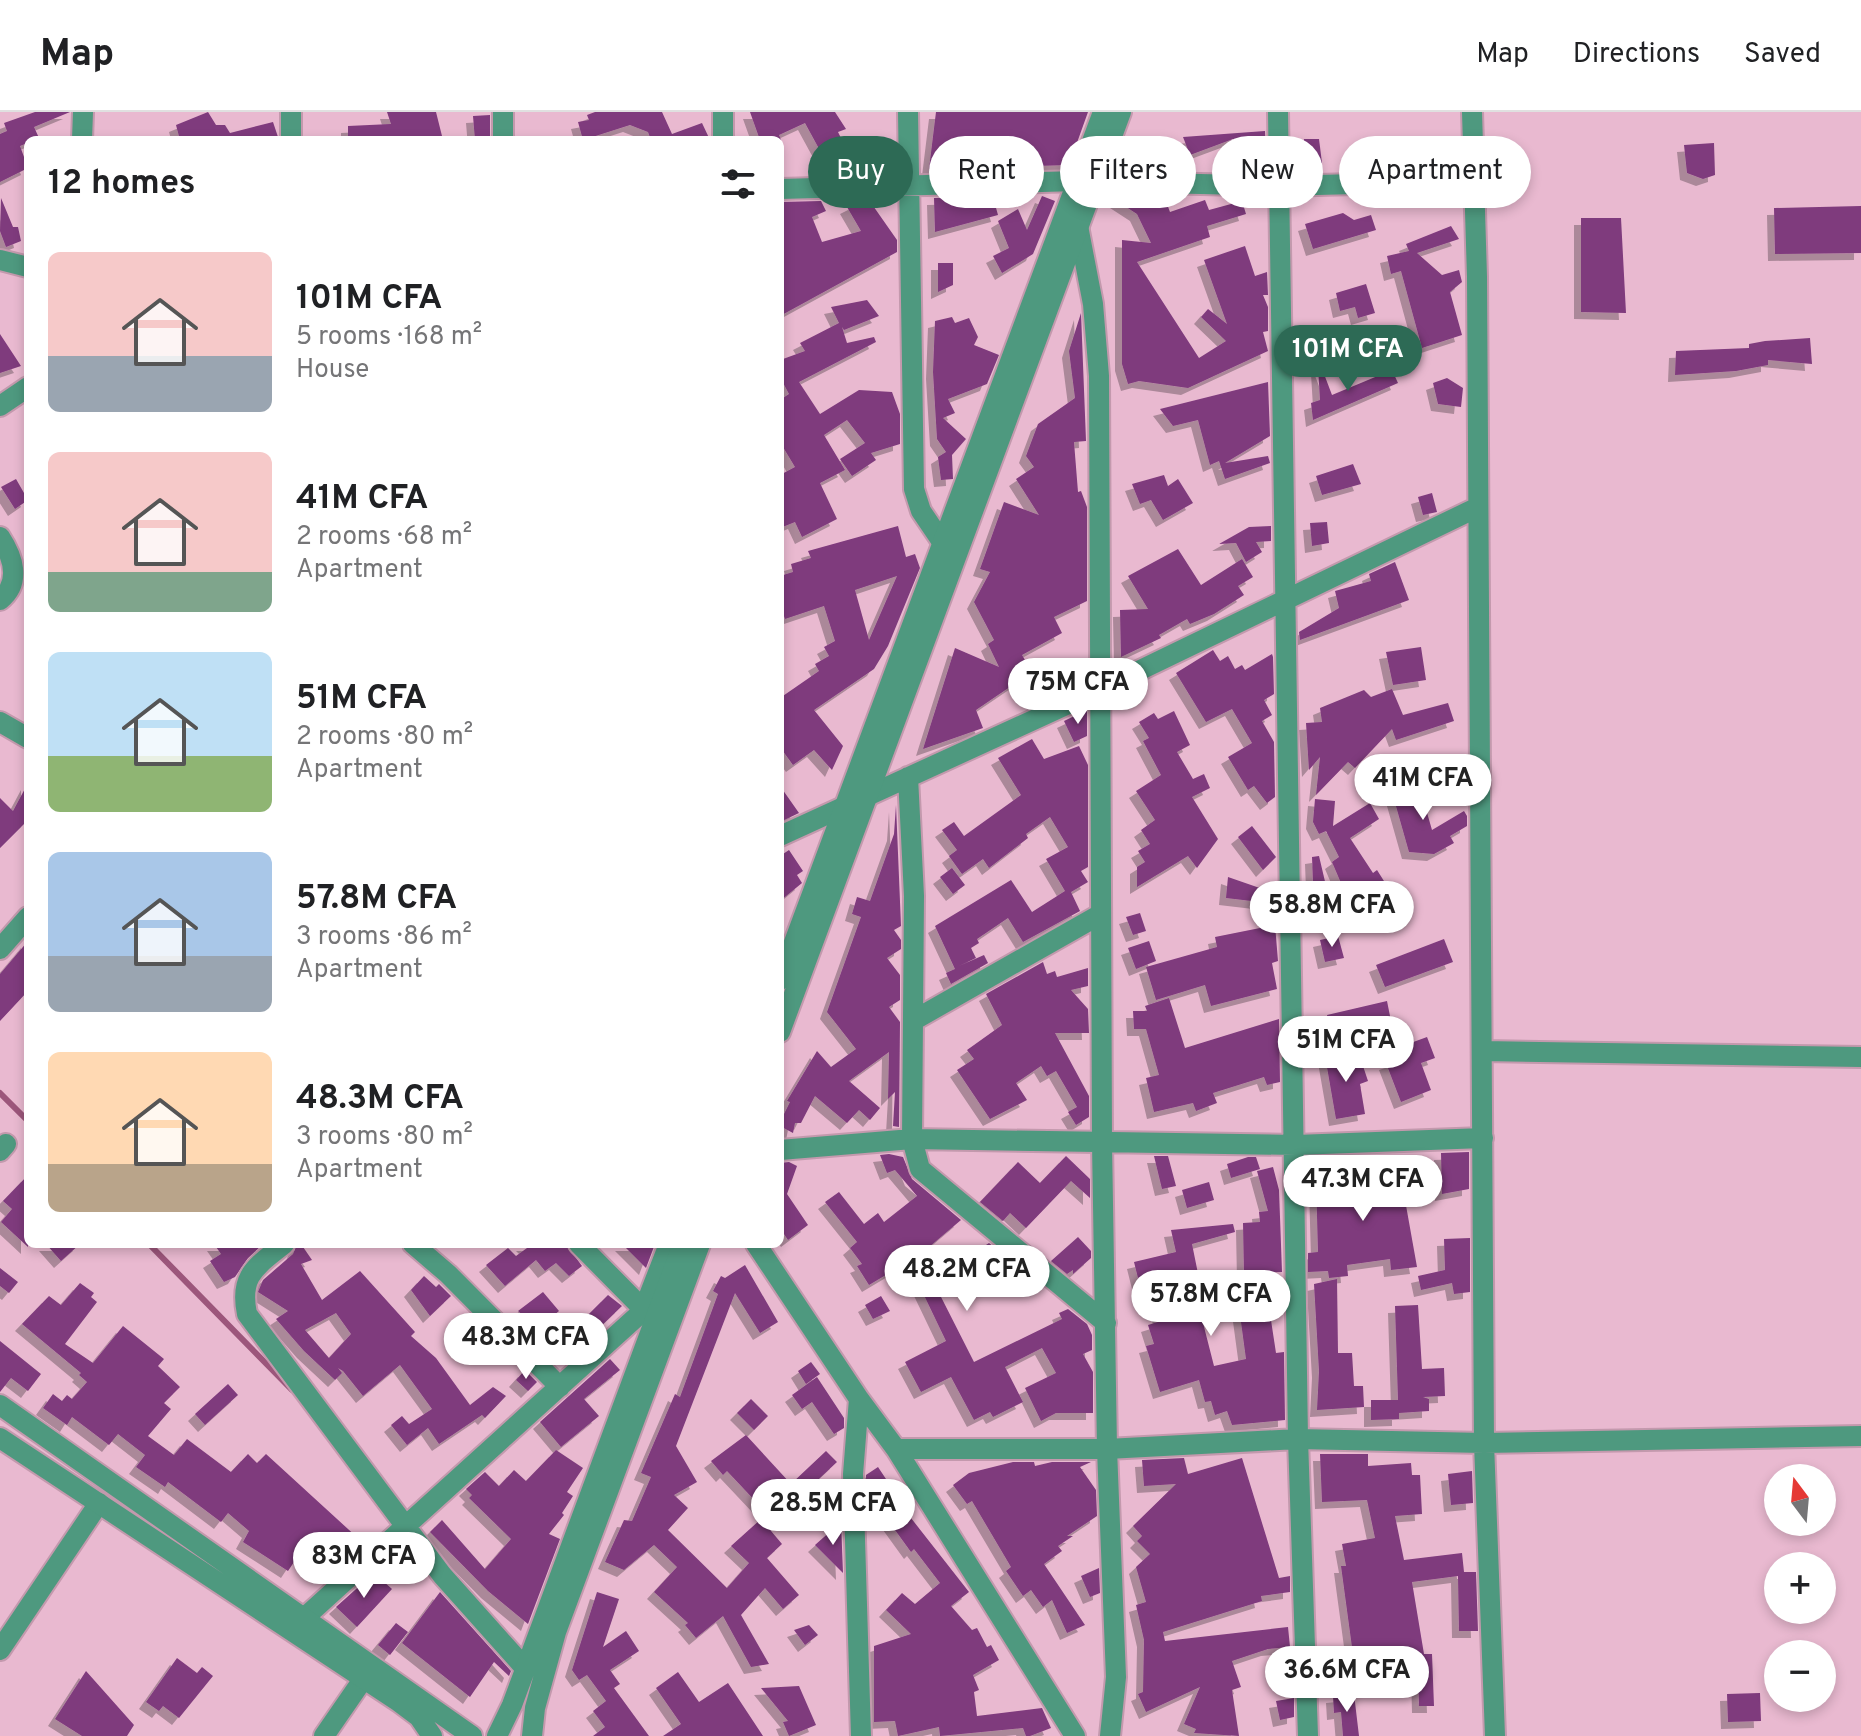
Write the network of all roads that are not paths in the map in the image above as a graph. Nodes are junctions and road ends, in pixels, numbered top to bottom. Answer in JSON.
{"nodes":[{"id":1,"x":83,"y":112,"type":"edge"},
{"id":2,"x":291,"y":112,"type":"edge"},
{"id":3,"x":503,"y":112,"type":"edge"},
{"id":4,"x":723,"y":112,"type":"edge"},
{"id":5,"x":908,"y":112,"type":"edge"},
{"id":6,"x":1103,"y":112,"type":"edge"},
{"id":7,"x":1121,"y":112,"type":"edge"},
{"id":8,"x":1278,"y":112,"type":"edge"},
{"id":9,"x":1472,"y":112,"type":"edge"},
{"id":10,"x":82,"y":136,"type":"edge"},
{"id":11,"x":291,"y":136,"type":"edge"},
{"id":12,"x":503,"y":136,"type":"edge"},
{"id":13,"x":723,"y":136,"type":"edge"},
{"id":14,"x":908,"y":136,"type":"edge"},
{"id":15,"x":1097,"y":136,"type":"edge"},
{"id":16,"x":1109,"y":136,"type":"edge"},
{"id":17,"x":1278,"y":136,"type":"edge"},
{"id":18,"x":1473,"y":136,"type":"edge"},
{"id":19,"x":1060,"y":183,"type":"edge"},
{"id":20,"x":913,"y":186,"type":"edge"},
{"id":21,"x":808,"y":188,"type":"edge"},
{"id":22,"x":784,"y":189,"type":"edge"},
{"id":23,"x":909,"y":208,"type":"edge"},
{"id":24,"x":1076,"y":208,"type":"edge"},
{"id":25,"x":1081,"y":208,"type":"edge"},
{"id":26,"x":1278,"y":208,"type":"edge"},
{"id":27,"x":1474,"y":208,"type":"edge"},
{"id":28,"x":1078,"y":226,"type":"junction"},
{"id":29,"x":0,"y":260,"type":"edge"},
{"id":30,"x":24,"y":266,"type":"edge"},
{"id":31,"x":24,"y":390,"type":"edge"},
{"id":32,"x":0,"y":406,"type":"edge"},
{"id":33,"x":1476,"y":508,"type":"junction"},
{"id":34,"x":0,"y":537,"type":"edge"},
{"id":35,"x":942,"y":542,"type":"junction"},
{"id":36,"x":21,"y":569,"type":"edge"},
{"id":37,"x":0,"y":600,"type":"edge"},
{"id":38,"x":1287,"y":601,"type":"junction"},
{"id":39,"x":1101,"y":689,"type":"junction"},
{"id":40,"x":0,"y":722,"type":"edge"},
{"id":41,"x":24,"y":736,"type":"edge"},
{"id":42,"x":908,"y":777,"type":"junction"},
{"id":43,"x":866,"y":796,"type":"junction"},
{"id":44,"x":843,"y":809,"type":"junction"},
{"id":45,"x":784,"y":834,"type":"edge"},
{"id":46,"x":1101,"y":914,"type":"junction"},
{"id":47,"x":24,"y":922,"type":"edge"},
{"id":48,"x":0,"y":949,"type":"edge"},
{"id":49,"x":784,"y":969,"type":"edge"},
{"id":50,"x":916,"y":1019,"type":"junction"},
{"id":51,"x":784,"y":1021,"type":"edge"},
{"id":52,"x":1483,"y":1051,"type":"junction"},
{"id":53,"x":1861,"y":1057,"type":"edge"},
{"id":54,"x":1483,"y":1138,"type":"junction"},
{"id":55,"x":912,"y":1139,"type":"junction"},
{"id":56,"x":1102,"y":1143,"type":"junction"},
{"id":57,"x":1296,"y":1145,"type":"junction"},
{"id":58,"x":784,"y":1150,"type":"edge"},
{"id":59,"x":280,"y":1248,"type":"edge"},
{"id":60,"x":418,"y":1248,"type":"edge"},
{"id":61,"x":583,"y":1248,"type":"edge"},
{"id":62,"x":668,"y":1248,"type":"edge"},
{"id":63,"x":681,"y":1248,"type":"edge"},
{"id":64,"x":699,"y":1248,"type":"edge"},
{"id":65,"x":759,"y":1248,"type":"edge"},
{"id":66,"x":649,"y":1315,"type":"junction"},
{"id":67,"x":1106,"y":1323,"type":"junction"},
{"id":68,"x":560,"y":1387,"type":"junction"},
{"id":69,"x":859,"y":1399,"type":"junction"},
{"id":70,"x":0,"y":1405,"type":"edge"},
{"id":71,"x":1861,"y":1436,"type":"edge"},
{"id":72,"x":0,"y":1438,"type":"edge"},
{"id":73,"x":1298,"y":1439,"type":"junction"},
{"id":74,"x":1484,"y":1443,"type":"junction"},
{"id":75,"x":896,"y":1449,"type":"junction"},
{"id":76,"x":1107,"y":1449,"type":"junction"},
{"id":77,"x":99,"y":1503,"type":"junction"},
{"id":78,"x":406,"y":1523,"type":"junction"},
{"id":79,"x":303,"y":1619,"type":"junction"},
{"id":80,"x":0,"y":1650,"type":"edge"},
{"id":81,"x":525,"y":1668,"type":"junction"},
{"id":82,"x":364,"y":1678,"type":"junction"},
{"id":83,"x":324,"y":1736,"type":"edge"},
{"id":84,"x":432,"y":1736,"type":"edge"},
{"id":85,"x":472,"y":1736,"type":"edge"},
{"id":86,"x":497,"y":1736,"type":"edge"},
{"id":87,"x":532,"y":1736,"type":"edge"},
{"id":88,"x":861,"y":1736,"type":"edge"},
{"id":89,"x":1075,"y":1736,"type":"edge"},
{"id":90,"x":1110,"y":1736,"type":"edge"},
{"id":91,"x":1308,"y":1736,"type":"edge"},
{"id":92,"x":1495,"y":1736,"type":"edge"}],
"edges":[{"from":1,"to":10,"type":"street"},
{"from":2,"to":11,"type":"street"},
{"from":3,"to":12,"type":"street"},
{"from":4,"to":13,"type":"street"},
{"from":5,"to":14,"type":"street"},
{"from":6,"to":15,"type":"street"},
{"from":7,"to":16,"type":"street"},
{"from":8,"to":17,"type":"street"},
{"from":9,"to":18,"type":"street"},
{"from":19,"to":20,"type":"street"},
{"from":21,"to":22,"type":"street"},
{"from":23,"to":35,"type":"street"},
{"from":24,"to":35,"type":"street"},
{"from":25,"to":28,"type":"street"},
{"from":26,"to":38,"type":"street"},
{"from":27,"to":33,"type":"street"},
{"from":28,"to":39,"type":"street"},
{"from":28,"to":43,"type":"street"},
{"from":29,"to":30,"type":"street"},
{"from":31,"to":32,"type":"street"},
{"from":33,"to":38,"type":"street"},
{"from":33,"to":52,"type":"street"},
{"from":34,"to":36,"type":"street"},
{"from":35,"to":44,"type":"street"},
{"from":36,"to":37,"type":"street"},
{"from":38,"to":39,"type":"street"},
{"from":38,"to":57,"type":"street"},
{"from":39,"to":42,"type":"street"},
{"from":39,"to":46,"type":"street"},
{"from":40,"to":41,"type":"street"},
{"from":42,"to":43,"type":"street"},
{"from":42,"to":50,"type":"street"},
{"from":43,"to":44,"type":"street"},
{"from":43,"to":51,"type":"street"},
{"from":44,"to":45,"type":"street"},
{"from":44,"to":49,"type":"street"},
{"from":46,"to":50,"type":"street"},
{"from":46,"to":56,"type":"street"},
{"from":47,"to":48,"type":"street"},
{"from":50,"to":55,"type":"street"},
{"from":52,"to":53,"type":"street"},
{"from":52,"to":54,"type":"street"},
{"from":54,"to":57,"type":"street"},
{"from":54,"to":74,"type":"street"},
{"from":55,"to":56,"type":"street"},
{"from":55,"to":58,"type":"street"},
{"from":55,"to":67,"type":"street"},
{"from":56,"to":57,"type":"street"},
{"from":56,"to":67,"type":"street"},
{"from":57,"to":73,"type":"street"},
{"from":59,"to":78,"type":"street"},
{"from":60,"to":68,"type":"street"},
{"from":61,"to":66,"type":"street"},
{"from":62,"to":66,"type":"street"},
{"from":63,"to":66,"type":"street"},
{"from":64,"to":87,"type":"street"},
{"from":65,"to":69,"type":"street"},
{"from":66,"to":68,"type":"street"},
{"from":66,"to":81,"type":"street"},
{"from":67,"to":76,"type":"street"},
{"from":68,"to":78,"type":"street"},
{"from":69,"to":75,"type":"street"},
{"from":69,"to":88,"type":"street"},
{"from":70,"to":79,"type":"street"},
{"from":71,"to":74,"type":"street"},
{"from":72,"to":77,"type":"street"},
{"from":73,"to":74,"type":"street"},
{"from":73,"to":76,"type":"street"},
{"from":73,"to":91,"type":"street"},
{"from":74,"to":92,"type":"street"},
{"from":75,"to":76,"type":"street"},
{"from":75,"to":89,"type":"street"},
{"from":76,"to":90,"type":"street"},
{"from":77,"to":80,"type":"street"},
{"from":77,"to":82,"type":"street"},
{"from":78,"to":79,"type":"street"},
{"from":78,"to":81,"type":"street"},
{"from":79,"to":85,"type":"street"},
{"from":81,"to":86,"type":"street"},
{"from":82,"to":83,"type":"street"},
{"from":82,"to":84,"type":"street"}]}
